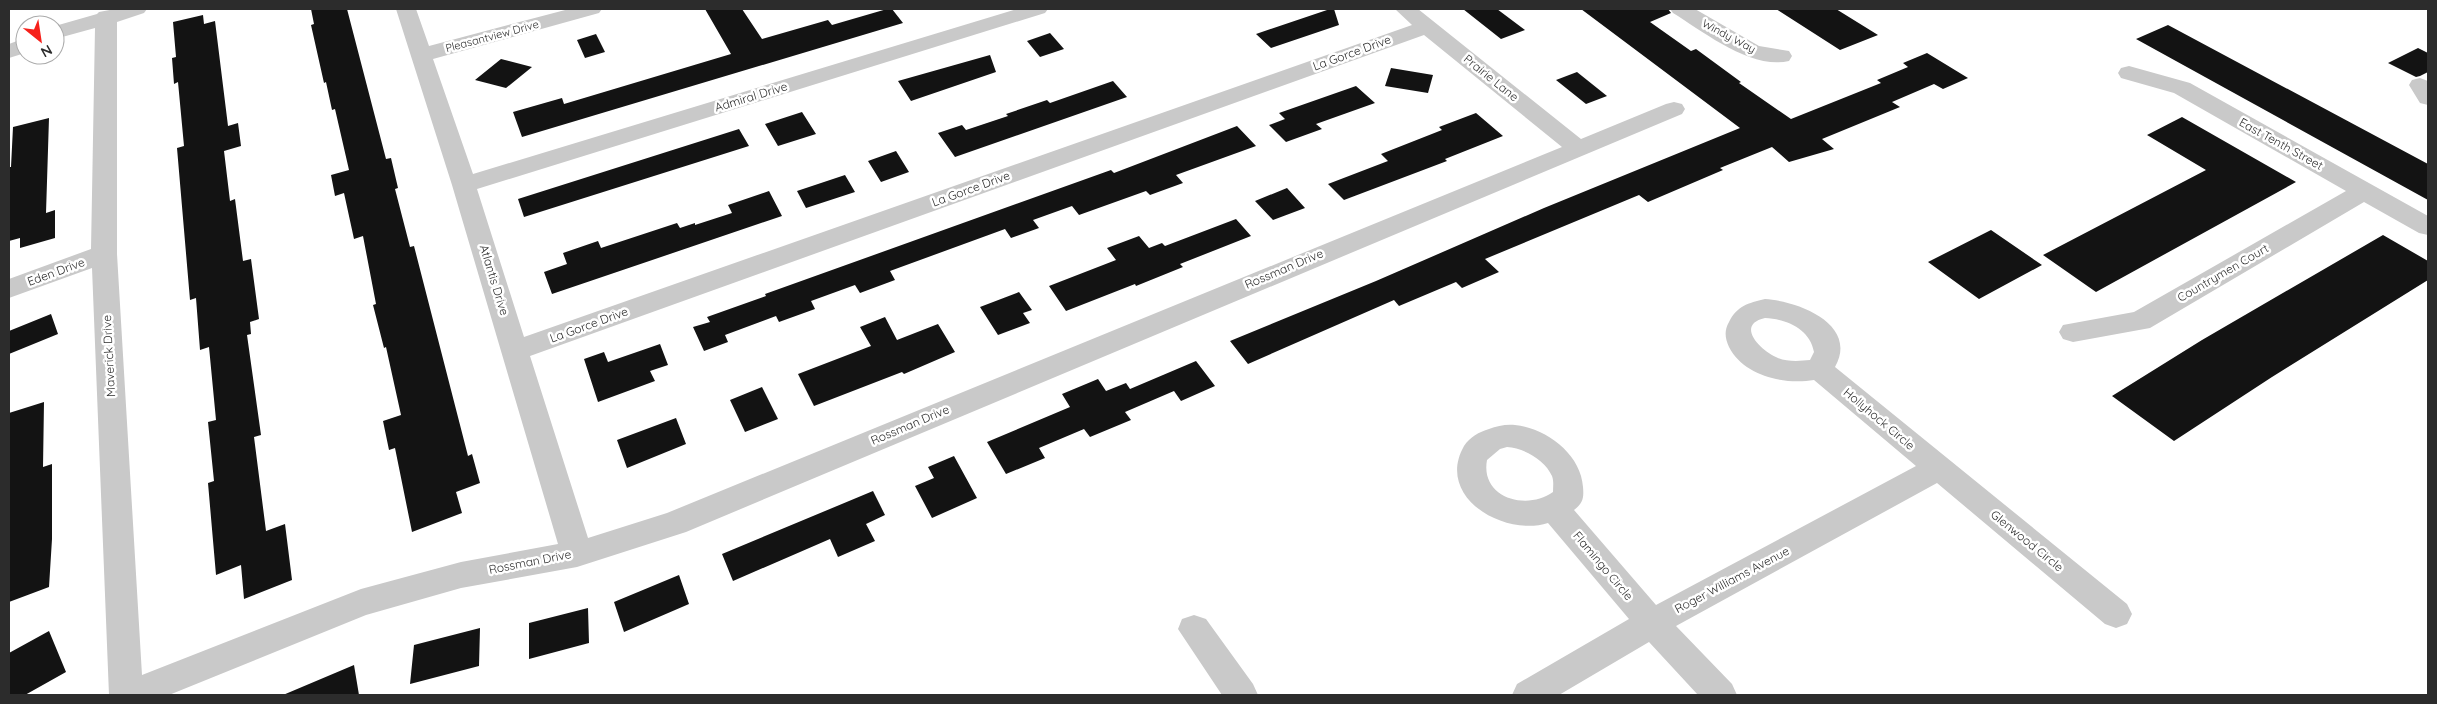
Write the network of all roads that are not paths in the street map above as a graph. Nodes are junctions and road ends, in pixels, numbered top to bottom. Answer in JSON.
{"nodes":[{"id":1,"x":137,"y":9,"type":"edge"},
{"id":2,"x":406,"y":9,"type":"edge"},
{"id":3,"x":592,"y":9,"type":"edge"},
{"id":4,"x":1038,"y":9,"type":"edge"},
{"id":5,"x":1405,"y":9,"type":"edge"},
{"id":6,"x":1680,"y":9,"type":"edge"},
{"id":7,"x":106,"y":16,"type":"junction"},
{"id":8,"x":1427,"y":27,"type":"junction"},
{"id":9,"x":65,"y":30,"type":"edge"},
{"id":10,"x":422,"y":56,"type":"junction"},
{"id":11,"x":1781,"y":56,"type":"dead end"},
{"id":12,"x":2129,"y":73,"type":"dead end"},
{"id":13,"x":1674,"y":109,"type":"dead end"},
{"id":14,"x":1577,"y":147,"type":"junction"},
{"id":15,"x":464,"y":184,"type":"junction"},
{"id":16,"x":2364,"y":191,"type":"junction"},
{"id":17,"x":2428,"y":227,"type":"edge"},
{"id":18,"x":104,"y":254,"type":"junction"},
{"id":19,"x":9,"y":289,"type":"edge"},
{"id":20,"x":2073,"y":332,"type":"dead end"},
{"id":21,"x":515,"y":351,"type":"junction"},
{"id":22,"x":1819,"y":369,"type":"dead end"},
{"id":23,"x":1938,"y":468,"type":"junction"},
{"id":24,"x":1554,"y":508,"type":"dead end"},
{"id":25,"x":577,"y":554,"type":"junction"},
{"id":26,"x":2116,"y":614,"type":"dead end"},
{"id":27,"x":1652,"y":623,"type":"junction"},
{"id":28,"x":1194,"y":629,"type":"dead end"},
{"id":29,"x":126,"y":695,"type":"edge"},
{"id":30,"x":131,"y":695,"type":"edge"},
{"id":31,"x":1241,"y":695,"type":"edge"},
{"id":32,"x":1528,"y":695,"type":"edge"},
{"id":33,"x":1720,"y":695,"type":"edge"}],
"edges":[{"from":1,"to":7,"type":"street"},
{"from":2,"to":10,"type":"street","name":"Atlantis Drive"},
{"from":3,"to":10,"type":"street","name":"Pleasantview Drive"},
{"from":4,"to":15,"type":"street","name":"Admiral Drive"},
{"from":5,"to":8,"type":"street","name":"Prairie Lane"},
{"from":6,"to":11,"type":"street","name":"Windy Way"},
{"from":7,"to":9,"type":"street"},
{"from":7,"to":18,"type":"street","name":"Maverick Drive"},
{"from":8,"to":14,"type":"street","name":"Prairie Lane"},
{"from":8,"to":21,"type":"street","name":"La Gorce Drive"},
{"from":10,"to":15,"type":"street","name":"Atlantis Drive"},
{"from":12,"to":16,"type":"street","name":"East Tenth Street"},
{"from":13,"to":14,"type":"street","name":"Rossman Drive"},
{"from":14,"to":25,"type":"street","name":"Rossman Drive"},
{"from":15,"to":21,"type":"street","name":"Atlantis Drive"},
{"from":16,"to":17,"type":"street","name":"East Tenth Street"},
{"from":16,"to":20,"type":"street","name":"Countrymen Court"},
{"from":18,"to":19,"type":"street","name":"Eden Drive"},
{"from":18,"to":29,"type":"street","name":"Maverick Drive"},
{"from":21,"to":25,"type":"street","name":"Atlantis Drive"},
{"from":22,"to":23,"type":"street","name":"Hollyhock Circle"},
{"from":23,"to":26,"type":"street","name":"Glenwood Circle"},
{"from":23,"to":27,"type":"street","name":"Roger Williams Avenue"},
{"from":24,"to":27,"type":"street","name":"Flamingo Circle"},
{"from":25,"to":30,"type":"street","name":"Rossman Drive"},
{"from":27,"to":32,"type":"street","name":"Roger Williams Avenue"},
{"from":27,"to":33,"type":"street","name":"Flamingo Circle"},
{"from":28,"to":31,"type":"street"}]}
